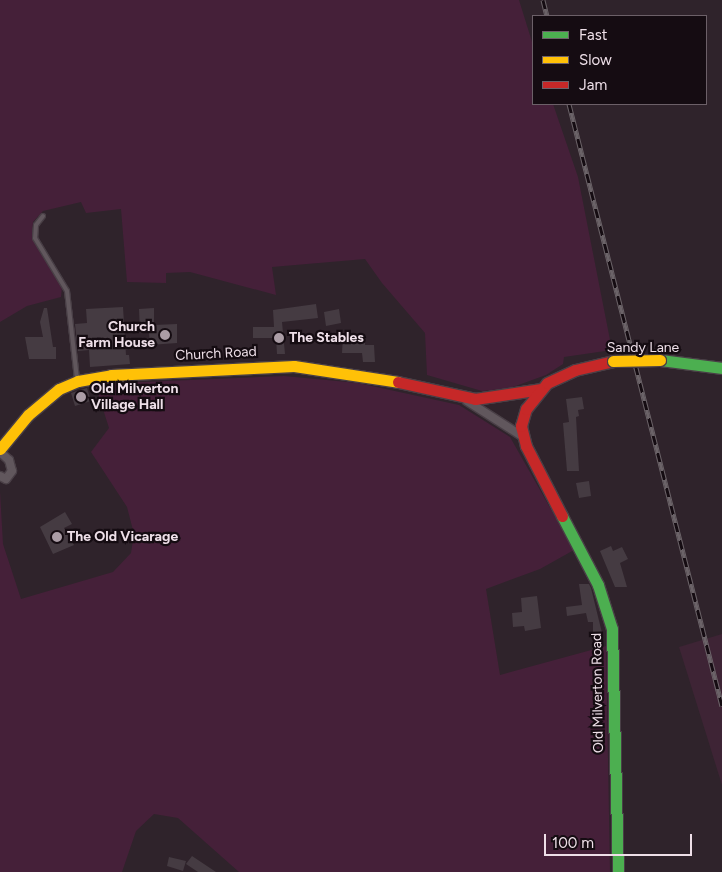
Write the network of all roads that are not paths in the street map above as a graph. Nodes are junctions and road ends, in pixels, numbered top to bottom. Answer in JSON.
{"nodes":[{"id":1,"x":43,"y":216,"type":"dead end"},
{"id":2,"x":722,"y":368,"type":"edge"},
{"id":3,"x":78,"y":381,"type":"junction"},
{"id":4,"x":541,"y":389,"type":"junction"},
{"id":5,"x":458,"y":397,"type":"junction"},
{"id":6,"x":522,"y":436,"type":"junction"},
{"id":7,"x":0,"y":451,"type":"edge"},
{"id":8,"x":0,"y":476,"type":"edge"},
{"id":9,"x":618,"y":872,"type":"edge"}],
"edges":[{"from":1,"to":3,"type":"lane"},
{"from":2,"to":4,"type":"street","name":"Sandy Lane","bridge":true},
{"from":3,"to":5,"type":"street","name":"Church Road"},
{"from":3,"to":7,"type":"street","name":"Church Road"},
{"from":4,"to":5,"type":"street","name":"Church Road"},
{"from":4,"to":6,"type":"street"},
{"from":5,"to":6,"type":"street","name":"Church Road"},
{"from":6,"to":9,"type":"street","name":"Old Milverton Road"},
{"from":7,"to":8,"type":"street","name":"Church Road"}]}
